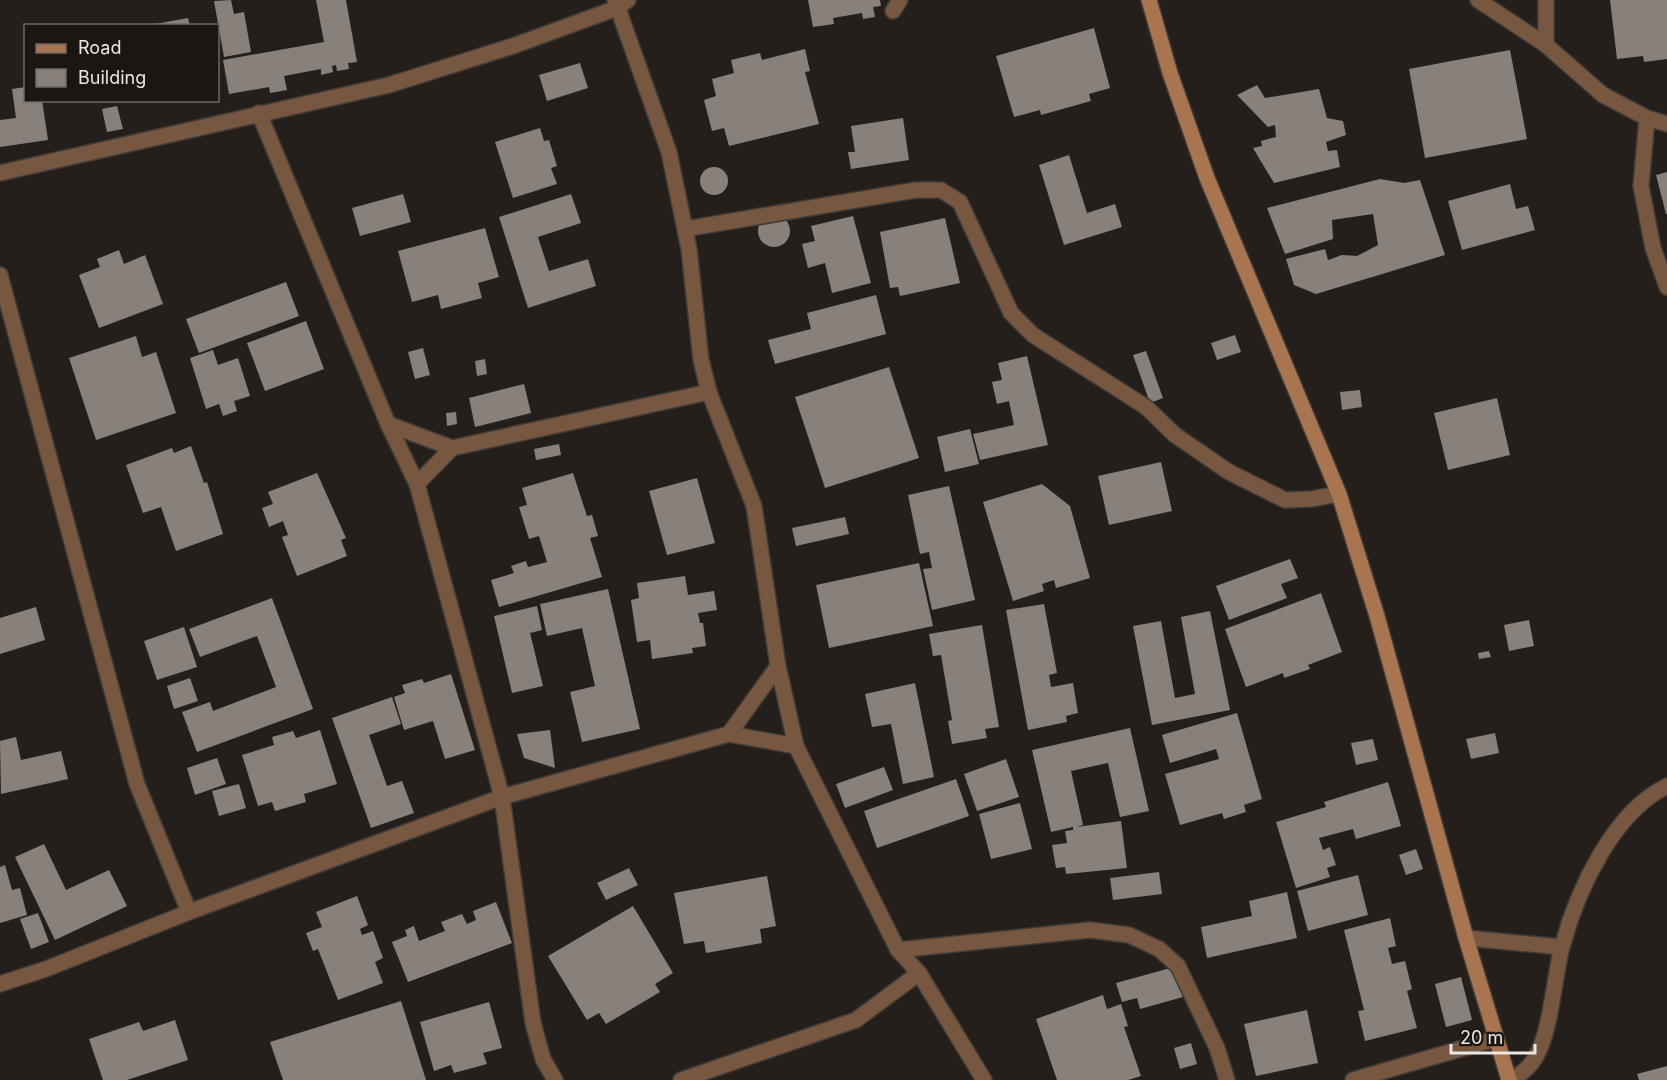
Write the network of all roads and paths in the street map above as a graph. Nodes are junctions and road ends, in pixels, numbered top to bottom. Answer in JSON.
{"nodes":[{"id":1,"x":1149,"y":0,"type":"edge"},
{"id":2,"x":1478,"y":0,"type":"edge"},
{"id":3,"x":1546,"y":0,"type":"edge"},
{"id":4,"x":620,"y":3,"type":"edge"},
{"id":5,"x":1546,"y":45,"type":"junction"},
{"id":6,"x":259,"y":113,"type":"junction"},
{"id":7,"x":1647,"y":118,"type":"junction"},
{"id":8,"x":1667,"y":124,"type":"edge"},
{"id":9,"x":0,"y":173,"type":"edge"},
{"id":10,"x":685,"y":230,"type":"junction"},
{"id":11,"x":0,"y":275,"type":"edge"},
{"id":12,"x":1667,"y":287,"type":"edge"},
{"id":13,"x":709,"y":392,"type":"junction"},
{"id":14,"x":388,"y":424,"type":"junction"},
{"id":15,"x":452,"y":448,"type":"junction"},
{"id":16,"x":417,"y":484,"type":"junction"},
{"id":17,"x":1339,"y":494,"type":"junction"},
{"id":18,"x":778,"y":666,"type":"junction"},
{"id":19,"x":729,"y":734,"type":"junction"},
{"id":20,"x":796,"y":746,"type":"junction"},
{"id":21,"x":1667,"y":786,"type":"edge"},
{"id":22,"x":502,"y":797,"type":"junction"},
{"id":23,"x":189,"y":912,"type":"junction"},
{"id":24,"x":1466,"y":938,"type":"junction"},
{"id":25,"x":1562,"y":948,"type":"junction"},
{"id":26,"x":898,"y":950,"type":"junction"},
{"id":27,"x":919,"y":973,"type":"junction"},
{"id":28,"x":0,"y":984,"type":"edge"},
{"id":29,"x":1495,"y":1039,"type":"junction"},
{"id":30,"x":555,"y":1080,"type":"edge"},
{"id":31,"x":681,"y":1080,"type":"edge"},
{"id":32,"x":984,"y":1080,"type":"edge"},
{"id":33,"x":1227,"y":1080,"type":"edge"},
{"id":34,"x":1353,"y":1080,"type":"edge"},
{"id":35,"x":1511,"y":1080,"type":"edge"}],
"edges":[{"from":1,"to":17,"type":"street"},
{"from":2,"to":5,"type":"street"},
{"from":3,"to":5,"type":"street"},
{"from":4,"to":6,"type":"street"},
{"from":4,"to":10,"type":"street"},
{"from":5,"to":7,"type":"street"},
{"from":6,"to":9,"type":"street"},
{"from":6,"to":14,"type":"street"},
{"from":7,"to":8,"type":"street"},
{"from":7,"to":12,"type":"street"},
{"from":10,"to":13,"type":"street"},
{"from":10,"to":17,"type":"street"},
{"from":11,"to":23,"type":"street"},
{"from":13,"to":15,"type":"street"},
{"from":13,"to":18,"type":"street"},
{"from":14,"to":15,"type":"street"},
{"from":14,"to":16,"type":"street"},
{"from":15,"to":16,"type":"street"},
{"from":16,"to":22,"type":"street"},
{"from":17,"to":24,"type":"street"},
{"from":18,"to":19,"type":"street"},
{"from":18,"to":20,"type":"street"},
{"from":19,"to":20,"type":"street"},
{"from":19,"to":22,"type":"street"},
{"from":20,"to":26,"type":"street"},
{"from":21,"to":25,"type":"street"},
{"from":22,"to":23,"type":"street"},
{"from":22,"to":30,"type":"street"},
{"from":23,"to":28,"type":"street"},
{"from":24,"to":25,"type":"street"},
{"from":24,"to":29,"type":"street"},
{"from":25,"to":35,"type":"street"},
{"from":26,"to":27,"type":"street"},
{"from":26,"to":33,"type":"street"},
{"from":27,"to":31,"type":"street"},
{"from":27,"to":32,"type":"street"},
{"from":29,"to":34,"type":"street"},
{"from":29,"to":35,"type":"street"}]}
